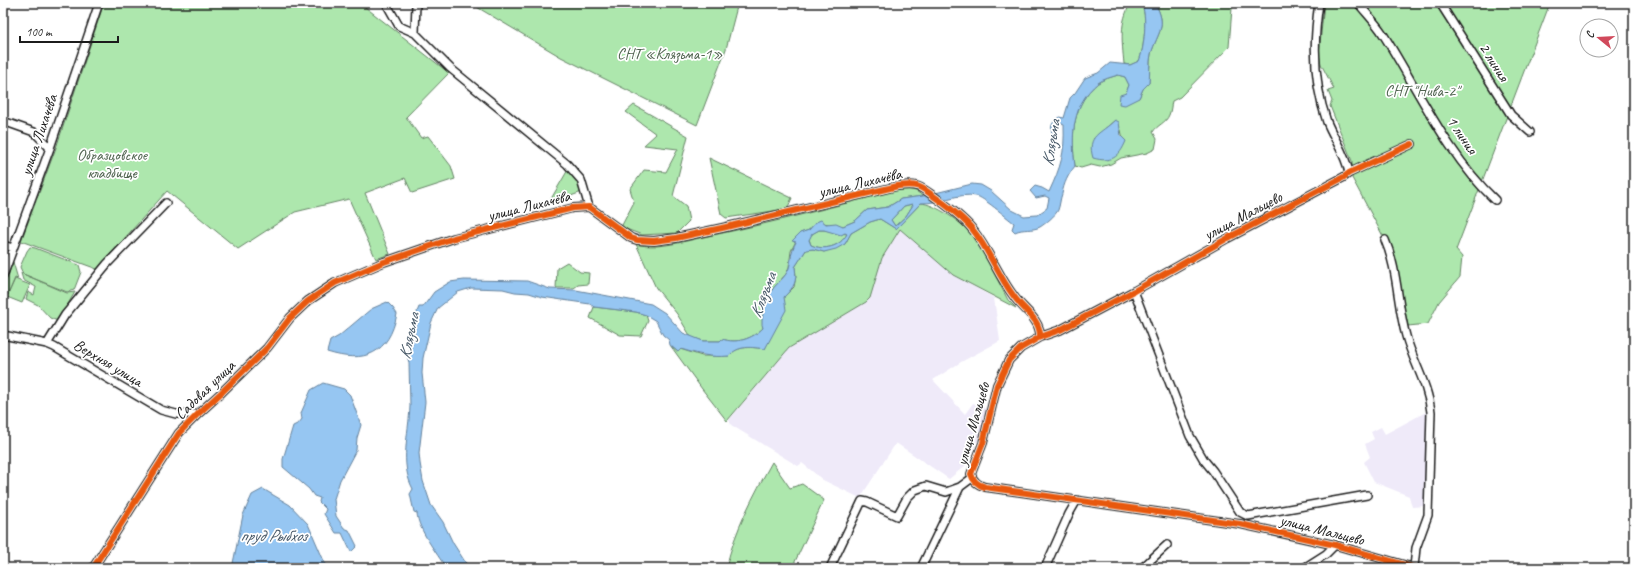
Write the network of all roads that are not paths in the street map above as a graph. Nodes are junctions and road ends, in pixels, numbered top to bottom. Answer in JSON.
{"nodes":[{"id":1,"x":99,"y":3,"type":"edge"},
{"id":2,"x":386,"y":3,"type":"edge"},
{"id":3,"x":416,"y":3,"type":"edge"},
{"id":4,"x":1319,"y":3,"type":"edge"},
{"id":5,"x":1358,"y":3,"type":"edge"},
{"id":6,"x":1440,"y":3,"type":"edge"},
{"id":7,"x":415,"y":32,"type":"junction"},
{"id":8,"x":3,"y":121,"type":"edge"},
{"id":9,"x":1530,"y":132,"type":"dead end"},
{"id":10,"x":1412,"y":144,"type":"dead end"},
{"id":11,"x":50,"y":148,"type":"junction"},
{"id":12,"x":1349,"y":173,"type":"junction"},
{"id":13,"x":1495,"y":200,"type":"dead end"},
{"id":14,"x":166,"y":203,"type":"dead end"},
{"id":15,"x":589,"y":207,"type":"junction"},
{"id":16,"x":1385,"y":240,"type":"dead end"},
{"id":17,"x":3,"y":245,"type":"edge"},
{"id":18,"x":13,"y":248,"type":"junction"},
{"id":19,"x":3,"y":276,"type":"edge"},
{"id":20,"x":1134,"y":291,"type":"junction"},
{"id":21,"x":308,"y":301,"type":"joint"},
{"id":22,"x":3,"y":335,"type":"edge"},
{"id":23,"x":1040,"y":337,"type":"junction"},
{"id":24,"x":48,"y":344,"type":"junction"},
{"id":25,"x":198,"y":414,"type":"junction"},
{"id":26,"x":972,"y":478,"type":"junction"},
{"id":27,"x":960,"y":487,"type":"junction"},
{"id":28,"x":1367,"y":495,"type":"dead end"},
{"id":29,"x":1077,"y":500,"type":"junction"},
{"id":30,"x":1243,"y":515,"type":"junction"},
{"id":31,"x":1240,"y":524,"type":"junction"},
{"id":32,"x":1167,"y":545,"type":"dead end"},
{"id":33,"x":1335,"y":545,"type":"junction"},
{"id":34,"x":93,"y":568,"type":"edge"},
{"id":35,"x":830,"y":568,"type":"edge"},
{"id":36,"x":921,"y":568,"type":"edge"},
{"id":37,"x":1045,"y":568,"type":"edge"},
{"id":38,"x":1142,"y":568,"type":"edge"},
{"id":39,"x":1304,"y":568,"type":"edge"},
{"id":40,"x":1415,"y":568,"type":"edge"}],
"edges":[{"from":1,"to":11,"type":"street","name":"улица Лихачёва"},
{"from":2,"to":7,"type":"street","name":"улица Лихачёва"},
{"from":3,"to":7,"type":"street"},
{"from":4,"to":12,"type":"street"},
{"from":5,"to":13,"type":"street","name":"1 линия"},
{"from":6,"to":9,"type":"street","name":"2 линия"},
{"from":7,"to":15,"type":"street","name":"улица Лихачёва"},
{"from":8,"to":11,"type":"street"},
{"from":10,"to":12,"type":"street","name":"улица Мальцево"},
{"from":11,"to":18,"type":"street","name":"улица Лихачёва"},
{"from":12,"to":20,"type":"street","name":"улица Мальцево"},
{"from":14,"to":24,"type":"street"},
{"from":15,"to":21,"type":"street","name":"улица Лихачёва"},
{"from":15,"to":23,"type":"street","name":"улица Лихачёва"},
{"from":16,"to":40,"type":"street","name":"улица Мальцево"},
{"from":17,"to":18,"type":"street"},
{"from":18,"to":19,"type":"street","name":"улица Лихачёва"},
{"from":20,"to":23,"type":"street","name":"улица Мальцево"},
{"from":20,"to":30,"type":"street"},
{"from":21,"to":25,"type":"street","name":"Садовая улица"},
{"from":22,"to":24,"type":"street","name":"Верхняя улица"},
{"from":23,"to":26,"type":"street","name":"улица Мальцево"},
{"from":24,"to":25,"type":"street","name":"Верхняя улица"},
{"from":25,"to":34,"type":"street","name":"Садовая улица"},
{"from":26,"to":27,"type":"street","name":"улица Мальцево"},
{"from":26,"to":29,"type":"street","name":"улица Мальцево"},
{"from":27,"to":35,"type":"street"},
{"from":27,"to":36,"type":"street","name":"улица Мальцево"},
{"from":28,"to":30,"type":"street"},
{"from":29,"to":31,"type":"street","name":"улица Мальцево"},
{"from":29,"to":37,"type":"street"},
{"from":30,"to":31,"type":"street"},
{"from":31,"to":33,"type":"street","name":"улица Мальцево"},
{"from":32,"to":38,"type":"street"},
{"from":33,"to":39,"type":"street"},
{"from":33,"to":40,"type":"street","name":"улица Мальцево"}]}
